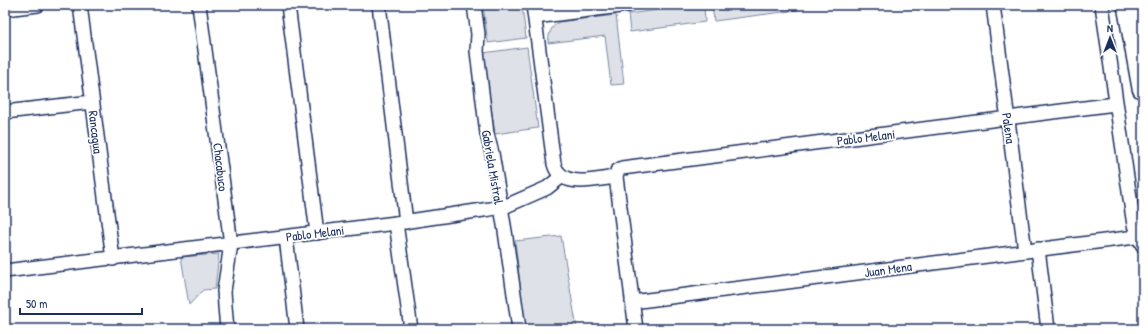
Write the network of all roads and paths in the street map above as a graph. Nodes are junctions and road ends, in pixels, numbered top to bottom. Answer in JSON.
{"nodes":[{"id":1,"x":38,"y":5,"type":"edge"},
{"id":2,"x":80,"y":5,"type":"edge"},
{"id":3,"x":199,"y":5,"type":"edge"},
{"id":4,"x":288,"y":5,"type":"edge"},
{"id":5,"x":379,"y":5,"type":"edge"},
{"id":6,"x":474,"y":5,"type":"edge"},
{"id":7,"x":628,"y":5,"type":"edge"},
{"id":8,"x":993,"y":5,"type":"edge"},
{"id":9,"x":1102,"y":5,"type":"edge"},
{"id":10,"x":1128,"y":5,"type":"edge"},
{"id":11,"x":5,"y":9,"type":"edge"},
{"id":12,"x":534,"y":11,"type":"edge"},
{"id":13,"x":1143,"y":88,"type":"edge"},
{"id":14,"x":92,"y":102,"type":"junction"},
{"id":15,"x":1115,"y":104,"type":"junction"},
{"id":16,"x":5,"y":112,"type":"edge"},
{"id":17,"x":1008,"y":118,"type":"junction"},
{"id":18,"x":617,"y":174,"type":"junction"},
{"id":19,"x":562,"y":177,"type":"junction"},
{"id":20,"x":500,"y":207,"type":"junction"},
{"id":21,"x":401,"y":223,"type":"junction"},
{"id":22,"x":317,"y":233,"type":"junction"},
{"id":23,"x":286,"y":237,"type":"junction"},
{"id":24,"x":1141,"y":239,"type":"edge"},
{"id":25,"x":231,"y":244,"type":"junction"},
{"id":26,"x":1032,"y":250,"type":"junction"},
{"id":27,"x":113,"y":259,"type":"junction"},
{"id":28,"x":5,"y":271,"type":"edge"},
{"id":29,"x":632,"y":302,"type":"junction"},
{"id":30,"x":228,"y":329,"type":"edge"},
{"id":31,"x":297,"y":329,"type":"edge"},
{"id":32,"x":411,"y":329,"type":"edge"},
{"id":33,"x":519,"y":329,"type":"edge"},
{"id":34,"x":636,"y":329,"type":"edge"},
{"id":35,"x":1048,"y":329,"type":"edge"}],
"edges":[{"from":1,"to":11,"type":"street"},
{"from":2,"to":14,"type":"street","name":"Rancagua"},
{"from":3,"to":25,"type":"street","name":"Chacabuco"},
{"from":4,"to":22,"type":"street"},
{"from":5,"to":21,"type":"street"},
{"from":6,"to":20,"type":"street","name":"Gabriela Mistral"},
{"from":7,"to":12,"type":"street"},
{"from":8,"to":17,"type":"street","name":"Palena"},
{"from":9,"to":15,"type":"street"},
{"from":10,"to":13,"type":"main road"},
{"from":12,"to":19,"type":"street"},
{"from":14,"to":16,"type":"street"},
{"from":14,"to":27,"type":"street","name":"Rancagua"},
{"from":15,"to":17,"type":"street","name":"Pablo Melani"},
{"from":15,"to":24,"type":"street"},
{"from":17,"to":18,"type":"street","name":"Pablo Melani"},
{"from":17,"to":26,"type":"street","name":"Palena"},
{"from":18,"to":19,"type":"street","name":"Pablo Melani"},
{"from":18,"to":29,"type":"street"},
{"from":19,"to":20,"type":"street","name":"Pablo Melani"},
{"from":20,"to":21,"type":"street","name":"Pablo Melani"},
{"from":20,"to":33,"type":"street","name":"Gabriela Mistral"},
{"from":21,"to":22,"type":"street","name":"Pablo Melani"},
{"from":21,"to":32,"type":"street"},
{"from":22,"to":23,"type":"street","name":"Pablo Melani"},
{"from":23,"to":25,"type":"street","name":"Pablo Melani"},
{"from":23,"to":31,"type":"street"},
{"from":24,"to":26,"type":"street","name":"Juan Mena"},
{"from":25,"to":27,"type":"street","name":"Pablo Melani"},
{"from":25,"to":30,"type":"street","name":"Chacabuco"},
{"from":26,"to":29,"type":"street","name":"Juan Mena"},
{"from":26,"to":35,"type":"street","name":"Palena"},
{"from":27,"to":28,"type":"street","name":"Pablo Melani"},
{"from":29,"to":34,"type":"street"}]}
